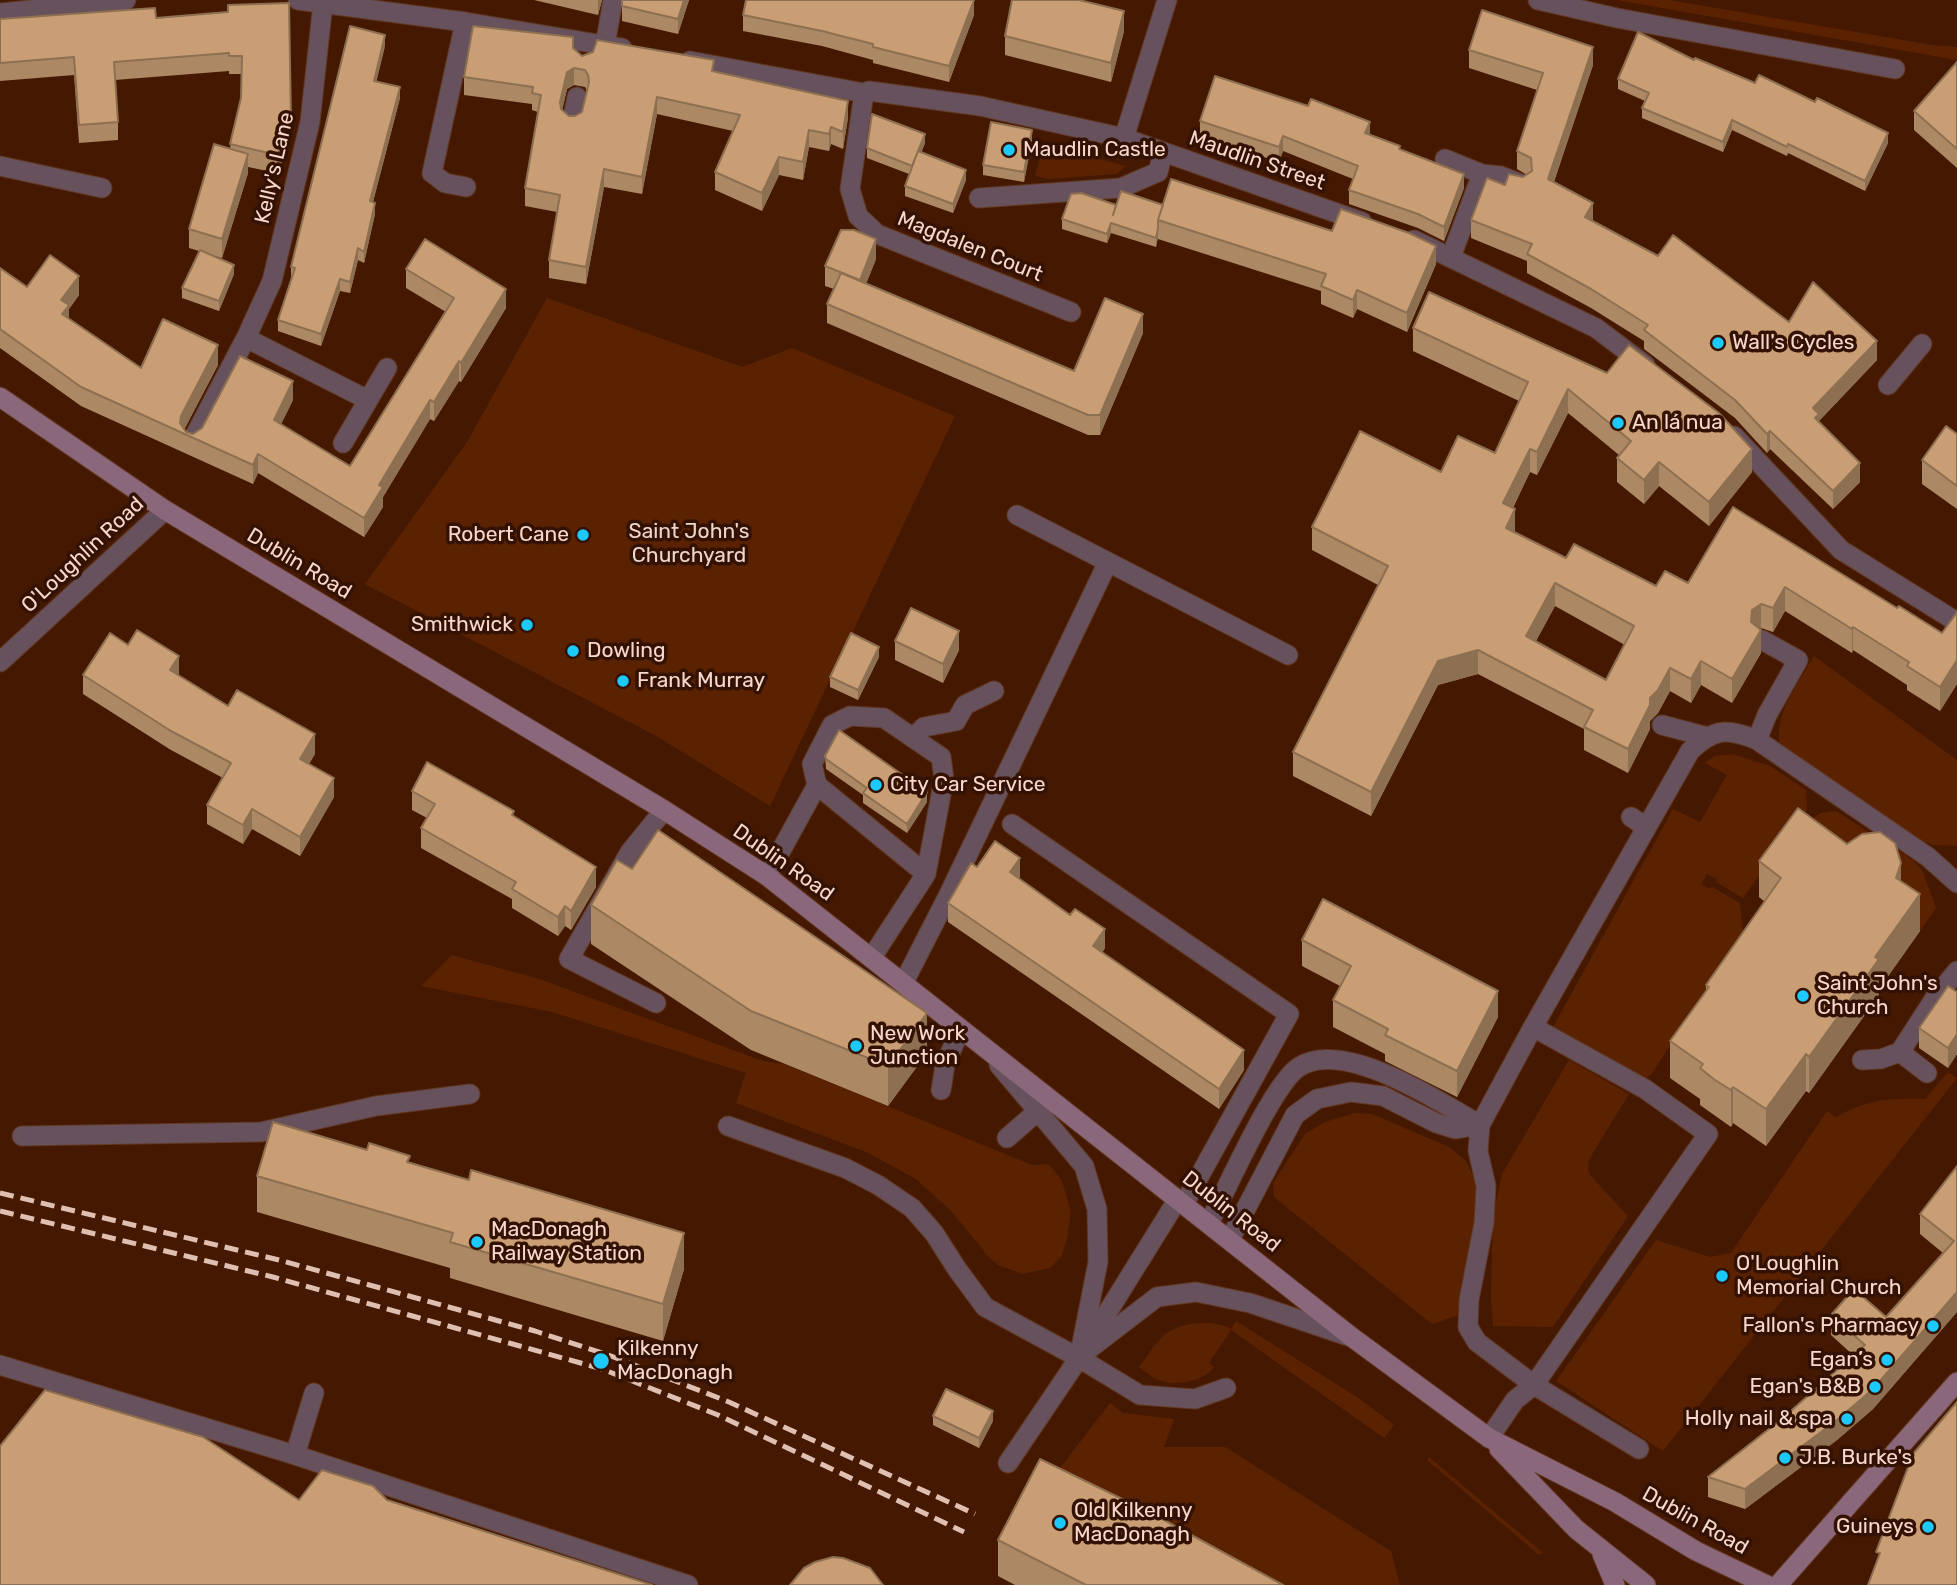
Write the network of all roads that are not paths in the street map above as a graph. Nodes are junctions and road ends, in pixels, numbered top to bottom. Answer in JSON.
{"nodes":[{"id":1,"x":126,"y":0,"type":"edge"},
{"id":2,"x":298,"y":0,"type":"edge"},
{"id":3,"x":613,"y":0,"type":"edge"},
{"id":4,"x":1167,"y":0,"type":"edge"},
{"id":5,"x":1538,"y":0,"type":"edge"},
{"id":6,"x":323,"y":3,"type":"junction"},
{"id":7,"x":0,"y":13,"type":"edge"},
{"id":8,"x":465,"y":22,"type":"junction"},
{"id":9,"x":592,"y":49,"type":"junction"},
{"id":10,"x":646,"y":52,"type":"edge"},
{"id":11,"x":673,"y":57,"type":"edge"},
{"id":12,"x":1895,"y":69,"type":"dead end"},
{"id":13,"x":864,"y":93,"type":"junction"},
{"id":14,"x":577,"y":97,"type":"dead end"},
{"id":15,"x":572,"y":122,"type":"edge"},
{"id":16,"x":1124,"y":138,"type":"junction"},
{"id":17,"x":1163,"y":153,"type":"junction"},
{"id":18,"x":1445,"y":159,"type":"dead end"},
{"id":19,"x":0,"y":166,"type":"edge"},
{"id":20,"x":1482,"y":174,"type":"junction"},
{"id":21,"x":1521,"y":184,"type":"edge"},
{"id":22,"x":466,"y":187,"type":"dead end"},
{"id":23,"x":102,"y":188,"type":"dead end"},
{"id":24,"x":979,"y":198,"type":"dead end"},
{"id":25,"x":1375,"y":226,"type":"edge"},
{"id":26,"x":1401,"y":235,"type":"edge"},
{"id":27,"x":1451,"y":257,"type":"junction"},
{"id":28,"x":1070,"y":312,"type":"dead end"},
{"id":29,"x":246,"y":338,"type":"junction"},
{"id":30,"x":1922,"y":344,"type":"dead end"},
{"id":31,"x":387,"y":368,"type":"dead end"},
{"id":32,"x":1660,"y":377,"type":"edge"},
{"id":33,"x":1888,"y":385,"type":"dead end"},
{"id":34,"x":0,"y":397,"type":"edge"},
{"id":35,"x":368,"y":400,"type":"junction"},
{"id":36,"x":1716,"y":419,"type":"edge"},
{"id":37,"x":192,"y":441,"type":"edge"},
{"id":38,"x":342,"y":443,"type":"dead end"},
{"id":39,"x":165,"y":510,"type":"junction"},
{"id":40,"x":1017,"y":515,"type":"dead end"},
{"id":41,"x":1108,"y":562,"type":"junction"},
{"id":42,"x":1957,"y":622,"type":"edge"},
{"id":43,"x":1762,"y":640,"type":"edge"},
{"id":44,"x":1288,"y":655,"type":"dead end"},
{"id":45,"x":0,"y":662,"type":"edge"},
{"id":46,"x":994,"y":691,"type":"dead end"},
{"id":47,"x":1662,"y":725,"type":"dead end"},
{"id":48,"x":1704,"y":736,"type":"junction"},
{"id":49,"x":913,"y":738,"type":"junction"},
{"id":50,"x":1757,"y":740,"type":"junction"},
{"id":51,"x":817,"y":785,"type":"junction"},
{"id":52,"x":664,"y":810,"type":"junction"},
{"id":53,"x":1012,"y":824,"type":"dead end"},
{"id":54,"x":926,"y":874,"type":"junction"},
{"id":55,"x":767,"y":876,"type":"junction"},
{"id":56,"x":1957,"y":883,"type":"edge"},
{"id":57,"x":872,"y":957,"type":"junction"},
{"id":58,"x":1957,"y":971,"type":"edge"},
{"id":59,"x":904,"y":982,"type":"junction"},
{"id":60,"x":656,"y":1003,"type":"dead end"},
{"id":61,"x":1533,"y":1027,"type":"junction"},
{"id":62,"x":960,"y":1030,"type":"junction"},
{"id":63,"x":1900,"y":1052,"type":"junction"},
{"id":64,"x":1862,"y":1060,"type":"dead end"},
{"id":65,"x":1927,"y":1073,"type":"dead end"},
{"id":66,"x":941,"y":1090,"type":"dead end"},
{"id":67,"x":470,"y":1094,"type":"dead end"},
{"id":68,"x":1045,"y":1106,"type":"junction"},
{"id":69,"x":1480,"y":1125,"type":"junction"},
{"id":70,"x":728,"y":1126,"type":"dead end"},
{"id":71,"x":22,"y":1136,"type":"dead end"},
{"id":72,"x":1007,"y":1138,"type":"dead end"},
{"id":73,"x":1181,"y":1201,"type":"junction"},
{"id":74,"x":1209,"y":1223,"type":"junction"},
{"id":75,"x":1230,"y":1239,"type":"junction"},
{"id":76,"x":1353,"y":1338,"type":"junction"},
{"id":77,"x":1079,"y":1358,"type":"junction"},
{"id":78,"x":0,"y":1365,"type":"edge"},
{"id":79,"x":1957,"y":1382,"type":"edge"},
{"id":80,"x":1534,"y":1385,"type":"junction"},
{"id":81,"x":1226,"y":1388,"type":"dead end"},
{"id":82,"x":314,"y":1393,"type":"dead end"},
{"id":83,"x":1489,"y":1438,"type":"junction"},
{"id":84,"x":1639,"y":1449,"type":"dead end"},
{"id":85,"x":295,"y":1455,"type":"junction"},
{"id":86,"x":1008,"y":1463,"type":"dead end"},
{"id":87,"x":1601,"y":1551,"type":"junction"},
{"id":88,"x":688,"y":1585,"type":"edge"},
{"id":89,"x":1615,"y":1585,"type":"edge"},
{"id":90,"x":1646,"y":1585,"type":"edge"},
{"id":91,"x":1767,"y":1585,"type":"edge"},
{"id":92,"x":1779,"y":1585,"type":"edge"}],
"edges":[{"from":1,"to":7,"type":"street"},
{"from":2,"to":6,"type":"street"},
{"from":3,"to":9,"type":"street"},
{"from":4,"to":16,"type":"street"},
{"from":5,"to":12,"type":"street"},
{"from":6,"to":8,"type":"street"},
{"from":6,"to":29,"type":"street","name":"Kelly's Lane"},
{"from":8,"to":9,"type":"street"},
{"from":8,"to":22,"type":"street"},
{"from":9,"to":10,"type":"street"},
{"from":11,"to":13,"type":"street","name":"Maudlin Street"},
{"from":13,"to":16,"type":"street","name":"Maudlin Street"},
{"from":13,"to":28,"type":"street","name":"Magdalen Court"},
{"from":14,"to":15,"type":"street"},
{"from":16,"to":17,"type":"street","name":"Maudlin Street"},
{"from":17,"to":24,"type":"street"},
{"from":17,"to":25,"type":"street","name":"Maudlin Street"},
{"from":18,"to":20,"type":"street"},
{"from":19,"to":23,"type":"street"},
{"from":20,"to":21,"type":"street"},
{"from":20,"to":27,"type":"street"},
{"from":26,"to":27,"type":"street"},
{"from":27,"to":32,"type":"street"},
{"from":29,"to":35,"type":"street"},
{"from":29,"to":37,"type":"street","name":"Kelly's Lane"},
{"from":30,"to":33,"type":"street"},
{"from":31,"to":35,"type":"street"},
{"from":34,"to":39,"type":"main road","name":"Dublin Road"},
{"from":35,"to":38,"type":"street"},
{"from":36,"to":42,"type":"street"},
{"from":39,"to":45,"type":"street","name":"O'Loughlin Road"},
{"from":39,"to":52,"type":"main road","name":"Dublin Road"},
{"from":40,"to":41,"type":"street"},
{"from":41,"to":44,"type":"street"},
{"from":41,"to":59,"type":"street"},
{"from":43,"to":50,"type":"street"},
{"from":46,"to":49,"type":"street"},
{"from":47,"to":48,"type":"street"},
{"from":48,"to":50,"type":"street"},
{"from":48,"to":61,"type":"street"},
{"from":49,"to":51,"type":"street"},
{"from":49,"to":54,"type":"street"},
{"from":50,"to":56,"type":"street"},
{"from":51,"to":54,"type":"street"},
{"from":51,"to":55,"type":"street"},
{"from":52,"to":55,"type":"main road","name":"Dublin Road"},
{"from":52,"to":60,"type":"street"},
{"from":53,"to":73,"type":"street"},
{"from":54,"to":57,"type":"street"},
{"from":55,"to":57,"type":"main road","name":"Dublin Road"},
{"from":57,"to":59,"type":"main road","name":"Dublin Road"},
{"from":58,"to":63,"type":"street"},
{"from":59,"to":62,"type":"main road","name":"Dublin Road"},
{"from":61,"to":69,"type":"street"},
{"from":61,"to":80,"type":"street"},
{"from":62,"to":66,"type":"street"},
{"from":62,"to":68,"type":"main road","name":"Dublin Road"},
{"from":63,"to":64,"type":"street"},
{"from":63,"to":65,"type":"street"},
{"from":67,"to":71,"type":"street"},
{"from":68,"to":72,"type":"street"},
{"from":68,"to":73,"type":"main road","name":"Dublin Road"},
{"from":68,"to":77,"type":"street"},
{"from":69,"to":74,"type":"street"},
{"from":69,"to":75,"type":"street"},
{"from":69,"to":80,"type":"street"},
{"from":70,"to":77,"type":"street"},
{"from":73,"to":74,"type":"main road","name":"Dublin Road"},
{"from":73,"to":77,"type":"street"},
{"from":74,"to":75,"type":"main road","name":"Dublin Road"},
{"from":75,"to":76,"type":"main road","name":"Dublin Road"},
{"from":76,"to":77,"type":"street"},
{"from":76,"to":83,"type":"main road","name":"Dublin Road"},
{"from":77,"to":81,"type":"street"},
{"from":77,"to":86,"type":"street"},
{"from":78,"to":85,"type":"street"},
{"from":79,"to":92,"type":"main road"},
{"from":80,"to":83,"type":"street"},
{"from":80,"to":84,"type":"street"},
{"from":82,"to":85,"type":"street"},
{"from":83,"to":87,"type":"main road","name":"Dublin Road"},
{"from":83,"to":91,"type":"main road","name":"Dublin Road"},
{"from":85,"to":88,"type":"street"},
{"from":87,"to":89,"type":"main road"},
{"from":87,"to":90,"type":"main road","name":"Dublin Road"}]}
